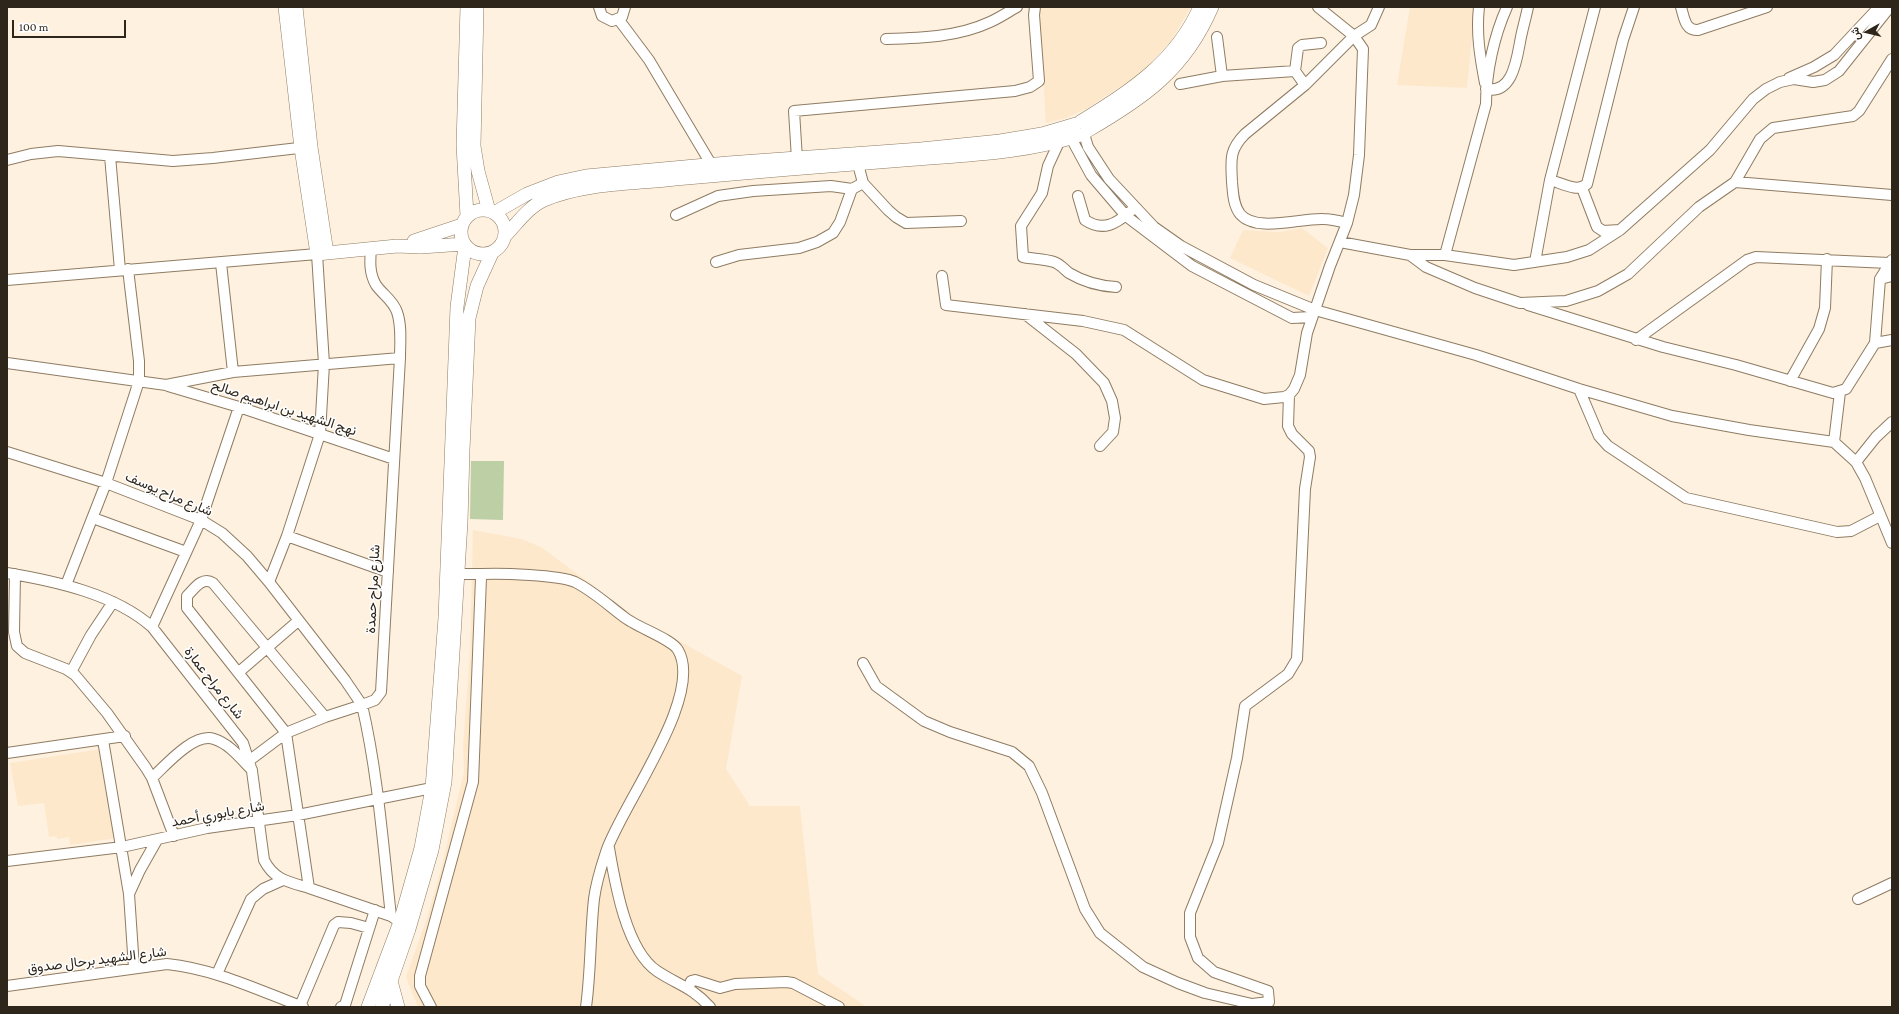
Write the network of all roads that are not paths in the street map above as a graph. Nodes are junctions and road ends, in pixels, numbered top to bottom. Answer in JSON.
{"nodes":[{"id":1,"x":285,"y":7,"type":"edge"},
{"id":2,"x":296,"y":7,"type":"edge"},
{"id":3,"x":467,"y":7,"type":"edge"},
{"id":4,"x":477,"y":7,"type":"edge"},
{"id":5,"x":599,"y":7,"type":"edge"},
{"id":6,"x":625,"y":7,"type":"edge"},
{"id":7,"x":1017,"y":7,"type":"edge"},
{"id":8,"x":1036,"y":7,"type":"edge"},
{"id":9,"x":1200,"y":7,"type":"edge"},
{"id":10,"x":1212,"y":7,"type":"edge"},
{"id":11,"x":1318,"y":7,"type":"edge"},
{"id":12,"x":1379,"y":7,"type":"edge"},
{"id":13,"x":1479,"y":7,"type":"edge"},
{"id":14,"x":1507,"y":7,"type":"edge"},
{"id":15,"x":1528,"y":7,"type":"edge"},
{"id":16,"x":1595,"y":7,"type":"edge"},
{"id":17,"x":1634,"y":7,"type":"edge"},
{"id":18,"x":1681,"y":7,"type":"edge"},
{"id":19,"x":1766,"y":7,"type":"edge"},
{"id":20,"x":1879,"y":7,"type":"edge"},
{"id":21,"x":1890,"y":7,"type":"edge"},
{"id":22,"x":619,"y":20,"type":"junction"},
{"id":23,"x":293,"y":34,"type":"junction"},
{"id":24,"x":1354,"y":36,"type":"junction"},
{"id":25,"x":1217,"y":37,"type":"dead end"},
{"id":26,"x":886,"y":39,"type":"dead end"},
{"id":27,"x":1321,"y":43,"type":"dead end"},
{"id":28,"x":1892,"y":59,"type":"edge"},
{"id":29,"x":1295,"y":70,"type":"junction"},
{"id":30,"x":1222,"y":76,"type":"junction"},
{"id":31,"x":1780,"y":82,"type":"junction"},
{"id":32,"x":1180,"y":84,"type":"dead end"},
{"id":33,"x":1305,"y":85,"type":"junction"},
{"id":34,"x":1486,"y":89,"type":"junction"},
{"id":35,"x":1077,"y":132,"type":"junction"},
{"id":36,"x":306,"y":147,"type":"junction"},
{"id":37,"x":110,"y":156,"type":"junction"},
{"id":38,"x":798,"y":158,"type":"junction"},
{"id":39,"x":7,"y":160,"type":"edge"},
{"id":40,"x":711,"y":164,"type":"junction"},
{"id":41,"x":858,"y":164,"type":"junction"},
{"id":42,"x":1550,"y":180,"type":"junction"},
{"id":43,"x":863,"y":182,"type":"junction"},
{"id":44,"x":1735,"y":182,"type":"junction"},
{"id":45,"x":1582,"y":188,"type":"junction"},
{"id":46,"x":852,"y":189,"type":"junction"},
{"id":47,"x":1078,"y":196,"type":"dead end"},
{"id":48,"x":1892,"y":196,"type":"edge"},
{"id":49,"x":1136,"y":207,"type":"junction"},
{"id":50,"x":491,"y":212,"type":"junction"},
{"id":51,"x":676,"y":215,"type":"dead end"},
{"id":52,"x":1126,"y":216,"type":"junction"},
{"id":53,"x":464,"y":220,"type":"junction"},
{"id":54,"x":961,"y":221,"type":"dead end"},
{"id":55,"x":1347,"y":223,"type":"junction"},
{"id":56,"x":1620,"y":230,"type":"junction"},
{"id":57,"x":504,"y":237,"type":"junction"},
{"id":58,"x":1340,"y":242,"type":"junction"},
{"id":59,"x":464,"y":245,"type":"junction"},
{"id":60,"x":397,"y":246,"type":"junction"},
{"id":61,"x":371,"y":248,"type":"junction"},
{"id":62,"x":492,"y":253,"type":"junction"},
{"id":63,"x":322,"y":254,"type":"junction"},
{"id":64,"x":1410,"y":255,"type":"junction"},
{"id":65,"x":1445,"y":255,"type":"junction"},
{"id":66,"x":1827,"y":259,"type":"junction"},
{"id":67,"x":1890,"y":261,"type":"edge"},
{"id":68,"x":716,"y":262,"type":"dead end"},
{"id":69,"x":1534,"y":262,"type":"junction"},
{"id":70,"x":221,"y":263,"type":"junction"},
{"id":71,"x":124,"y":270,"type":"junction"},
{"id":72,"x":942,"y":276,"type":"dead end"},
{"id":73,"x":1892,"y":276,"type":"edge"},
{"id":74,"x":1880,"y":278,"type":"junction"},
{"id":75,"x":7,"y":280,"type":"edge"},
{"id":76,"x":1116,"y":287,"type":"dead end"},
{"id":77,"x":1520,"y":303,"type":"junction"},
{"id":78,"x":1023,"y":313,"type":"junction"},
{"id":79,"x":1313,"y":314,"type":"junction"},
{"id":80,"x":1292,"y":318,"type":"junction"},
{"id":81,"x":1307,"y":333,"type":"junction"},
{"id":82,"x":1636,"y":340,"type":"junction"},
{"id":83,"x":1892,"y":340,"type":"edge"},
{"id":84,"x":1876,"y":343,"type":"junction"},
{"id":85,"x":400,"y":358,"type":"junction"},
{"id":86,"x":7,"y":363,"type":"edge"},
{"id":87,"x":324,"y":364,"type":"junction"},
{"id":88,"x":233,"y":372,"type":"junction"},
{"id":89,"x":139,"y":381,"type":"junction"},
{"id":90,"x":1790,"y":381,"type":"junction"},
{"id":91,"x":166,"y":385,"type":"junction"},
{"id":92,"x":1579,"y":389,"type":"junction"},
{"id":93,"x":1840,"y":392,"type":"junction"},
{"id":94,"x":1289,"y":395,"type":"junction"},
{"id":95,"x":239,"y":407,"type":"junction"},
{"id":96,"x":1892,"y":422,"type":"edge"},
{"id":97,"x":320,"y":434,"type":"junction"},
{"id":98,"x":1834,"y":442,"type":"junction"},
{"id":99,"x":1100,"y":446,"type":"dead end"},
{"id":100,"x":7,"y":452,"type":"edge"},
{"id":101,"x":394,"y":459,"type":"junction"},
{"id":102,"x":1856,"y":462,"type":"junction"},
{"id":103,"x":106,"y":482,"type":"junction"},
{"id":104,"x":1880,"y":516,"type":"junction"},
{"id":105,"x":93,"y":518,"type":"junction"},
{"id":106,"x":200,"y":520,"type":"junction"},
{"id":107,"x":287,"y":536,"type":"junction"},
{"id":108,"x":1892,"y":542,"type":"edge"},
{"id":109,"x":186,"y":552,"type":"junction"},
{"id":110,"x":388,"y":572,"type":"junction"},
{"id":111,"x":11,"y":573,"type":"edge"},
{"id":112,"x":459,"y":574,"type":"junction"},
{"id":113,"x":482,"y":574,"type":"junction"},
{"id":114,"x":269,"y":582,"type":"junction"},
{"id":115,"x":66,"y":586,"type":"junction"},
{"id":116,"x":113,"y":602,"type":"junction"},
{"id":117,"x":298,"y":621,"type":"junction"},
{"id":118,"x":152,"y":627,"type":"junction"},
{"id":119,"x":10,"y":633,"type":"edge"},
{"id":120,"x":268,"y":648,"type":"junction"},
{"id":121,"x":863,"y":663,"type":"dead end"},
{"id":122,"x":71,"y":672,"type":"junction"},
{"id":123,"x":239,"y":672,"type":"junction"},
{"id":124,"x":362,"y":705,"type":"junction"},
{"id":125,"x":325,"y":716,"type":"junction"},
{"id":126,"x":286,"y":733,"type":"junction"},
{"id":127,"x":125,"y":736,"type":"junction"},
{"id":128,"x":103,"y":740,"type":"junction"},
{"id":129,"x":7,"y":753,"type":"edge"},
{"id":130,"x":250,"y":760,"type":"junction"},
{"id":131,"x":252,"y":771,"type":"junction"},
{"id":132,"x":152,"y":778,"type":"junction"},
{"id":133,"x":432,"y":788,"type":"junction"},
{"id":134,"x":378,"y":798,"type":"junction"},
{"id":135,"x":298,"y":815,"type":"junction"},
{"id":136,"x":258,"y":821,"type":"junction"},
{"id":137,"x":174,"y":836,"type":"junction"},
{"id":138,"x":157,"y":840,"type":"junction"},
{"id":139,"x":608,"y":846,"type":"junction"},
{"id":140,"x":122,"y":847,"type":"junction"},
{"id":141,"x":7,"y":861,"type":"edge"},
{"id":142,"x":283,"y":880,"type":"junction"},
{"id":143,"x":1892,"y":883,"type":"edge"},
{"id":144,"x":309,"y":888,"type":"junction"},
{"id":145,"x":129,"y":894,"type":"junction"},
{"id":146,"x":1858,"y":899,"type":"dead end"},
{"id":147,"x":375,"y":910,"type":"junction"},
{"id":148,"x":396,"y":919,"type":"junction"},
{"id":149,"x":369,"y":928,"type":"junction"},
{"id":150,"x":134,"y":968,"type":"junction"},
{"id":151,"x":217,"y":974,"type":"junction"},
{"id":152,"x":391,"y":981,"type":"junction"},
{"id":153,"x":7,"y":986,"type":"edge"},
{"id":154,"x":688,"y":987,"type":"junction"},
{"id":155,"x":301,"y":1006,"type":"edge"},
{"id":156,"x":342,"y":1007,"type":"edge"},
{"id":157,"x":368,"y":1007,"type":"edge"},
{"id":158,"x":382,"y":1007,"type":"edge"},
{"id":159,"x":398,"y":1007,"type":"edge"},
{"id":160,"x":432,"y":1007,"type":"edge"},
{"id":161,"x":586,"y":1007,"type":"edge"},
{"id":162,"x":710,"y":1007,"type":"edge"},
{"id":163,"x":839,"y":1007,"type":"edge"}],
"edges":[{"from":1,"to":23,"type":"main road"},
{"from":2,"to":23,"type":"main road"},
{"from":3,"to":53,"type":"main road"},
{"from":4,"to":50,"type":"main road"},
{"from":5,"to":22,"type":"street"},
{"from":6,"to":22,"type":"street"},
{"from":7,"to":26,"type":"street"},
{"from":8,"to":38,"type":"street"},
{"from":9,"to":35,"type":"main road"},
{"from":10,"to":35,"type":"main road"},
{"from":11,"to":24,"type":"street"},
{"from":12,"to":24,"type":"street"},
{"from":13,"to":34,"type":"street"},
{"from":14,"to":34,"type":"street"},
{"from":15,"to":34,"type":"street"},
{"from":16,"to":42,"type":"street"},
{"from":17,"to":45,"type":"street"},
{"from":18,"to":19,"type":"street"},
{"from":20,"to":31,"type":"street"},
{"from":21,"to":31,"type":"street"},
{"from":22,"to":40,"type":"street"},
{"from":23,"to":36,"type":"main road"},
{"from":24,"to":33,"type":"street"},
{"from":24,"to":55,"type":"street"},
{"from":25,"to":30,"type":"street"},
{"from":27,"to":29,"type":"street"},
{"from":28,"to":44,"type":"street"},
{"from":29,"to":30,"type":"street"},
{"from":29,"to":33,"type":"street"},
{"from":30,"to":32,"type":"street"},
{"from":31,"to":56,"type":"street"},
{"from":33,"to":55,"type":"street"},
{"from":34,"to":65,"type":"street"},
{"from":35,"to":38,"type":"main road"},
{"from":35,"to":41,"type":"main road"},
{"from":35,"to":49,"type":"street"},
{"from":35,"to":52,"type":"street"},
{"from":35,"to":76,"type":"street"},
{"from":36,"to":37,"type":"street"},
{"from":36,"to":63,"type":"main road"},
{"from":37,"to":39,"type":"street"},
{"from":37,"to":71,"type":"street"},
{"from":38,"to":40,"type":"main road"},
{"from":40,"to":50,"type":"main road"},
{"from":41,"to":43,"type":"street"},
{"from":41,"to":57,"type":"main road"},
{"from":42,"to":45,"type":"street"},
{"from":42,"to":69,"type":"street"},
{"from":43,"to":46,"type":"street"},
{"from":43,"to":54,"type":"street"},
{"from":44,"to":48,"type":"street"},
{"from":44,"to":77,"type":"street"},
{"from":45,"to":56,"type":"street"},
{"from":46,"to":51,"type":"street"},
{"from":46,"to":68,"type":"street"},
{"from":47,"to":52,"type":"street"},
{"from":49,"to":52,"type":"street"},
{"from":49,"to":79,"type":"street"},
{"from":50,"to":53,"type":"main road"},
{"from":50,"to":57,"type":"main road"},
{"from":52,"to":80,"type":"street"},
{"from":53,"to":59,"type":"main road"},
{"from":53,"to":60,"type":"main road"},
{"from":55,"to":58,"type":"street"},
{"from":56,"to":69,"type":"street"},
{"from":57,"to":62,"type":"main road"},
{"from":58,"to":64,"type":"street"},
{"from":58,"to":79,"type":"street"},
{"from":59,"to":60,"type":"main road"},
{"from":59,"to":62,"type":"main road"},
{"from":59,"to":133,"type":"main road"},
{"from":60,"to":61,"type":"main road"},
{"from":61,"to":63,"type":"main road"},
{"from":61,"to":85,"type":"street","name":"شارع مراح حمدة"},
{"from":62,"to":112,"type":"main road"},
{"from":63,"to":70,"type":"street"},
{"from":63,"to":87,"type":"street"},
{"from":64,"to":65,"type":"street"},
{"from":64,"to":77,"type":"street"},
{"from":65,"to":69,"type":"street"},
{"from":66,"to":67,"type":"street"},
{"from":66,"to":82,"type":"street"},
{"from":66,"to":90,"type":"street"},
{"from":67,"to":74,"type":"street"},
{"from":70,"to":71,"type":"street"},
{"from":70,"to":88,"type":"street"},
{"from":71,"to":75,"type":"street"},
{"from":71,"to":89,"type":"street"},
{"from":72,"to":78,"type":"street"},
{"from":73,"to":74,"type":"street"},
{"from":74,"to":84,"type":"street"},
{"from":77,"to":82,"type":"street"},
{"from":78,"to":94,"type":"street"},
{"from":78,"to":99,"type":"street"},
{"from":79,"to":80,"type":"street"},
{"from":79,"to":81,"type":"street"},
{"from":79,"to":92,"type":"street"},
{"from":80,"to":81,"type":"street"},
{"from":81,"to":94,"type":"street"},
{"from":82,"to":90,"type":"street"},
{"from":83,"to":84,"type":"street"},
{"from":84,"to":93,"type":"street"},
{"from":85,"to":87,"type":"street"},
{"from":85,"to":101,"type":"street","name":"شارع مراح حمدة"},
{"from":86,"to":89,"type":"street"},
{"from":87,"to":88,"type":"street"},
{"from":87,"to":97,"type":"street"},
{"from":88,"to":91,"type":"street"},
{"from":89,"to":91,"type":"street"},
{"from":89,"to":103,"type":"street"},
{"from":90,"to":93,"type":"street"},
{"from":91,"to":95,"type":"street","name":"نهج الشهيد بن ابراهيم صالح"},
{"from":92,"to":98,"type":"street"},
{"from":92,"to":104,"type":"street"},
{"from":93,"to":98,"type":"street"},
{"from":94,"to":121,"type":"street"},
{"from":95,"to":97,"type":"street","name":"نهج الشهيد بن ابراهيم صالح"},
{"from":95,"to":106,"type":"street"},
{"from":96,"to":102,"type":"street"},
{"from":97,"to":101,"type":"street","name":"نهج الشهيد بن ابراهيم صالح"},
{"from":97,"to":107,"type":"street"},
{"from":98,"to":102,"type":"street"},
{"from":100,"to":103,"type":"street","name":"شارع مراح يوسف"},
{"from":101,"to":110,"type":"street","name":"شارع مراح حمدة"},
{"from":102,"to":104,"type":"street"},
{"from":103,"to":105,"type":"street"},
{"from":103,"to":106,"type":"street","name":"شارع مراح يوسف"},
{"from":104,"to":108,"type":"street"},
{"from":105,"to":109,"type":"street"},
{"from":105,"to":115,"type":"street"},
{"from":106,"to":109,"type":"street"},
{"from":106,"to":114,"type":"street","name":"شارع مراح يوسف"},
{"from":107,"to":110,"type":"street"},
{"from":107,"to":114,"type":"street"},
{"from":109,"to":118,"type":"street"},
{"from":110,"to":124,"type":"street","name":"شارع مراح حمدة"},
{"from":111,"to":115,"type":"street","name":"شارع مراح عمارة"},
{"from":111,"to":119,"type":"street"},
{"from":112,"to":113,"type":"street"},
{"from":112,"to":152,"type":"main road"},
{"from":113,"to":139,"type":"street"},
{"from":113,"to":160,"type":"street"},
{"from":114,"to":117,"type":"street","name":"شارع مراح يوسف"},
{"from":115,"to":116,"type":"street","name":"شارع مراح عمارة"},
{"from":116,"to":118,"type":"street","name":"شارع مراح عمارة"},
{"from":116,"to":122,"type":"street"},
{"from":117,"to":120,"type":"street"},
{"from":117,"to":124,"type":"street","name":"شارع مراح يوسف"},
{"from":118,"to":130,"type":"street","name":"شارع مراح عمارة"},
{"from":119,"to":122,"type":"street"},
{"from":120,"to":123,"type":"street"},
{"from":120,"to":123,"type":"street"},
{"from":120,"to":125,"type":"street"},
{"from":122,"to":127,"type":"street"},
{"from":123,"to":126,"type":"street"},
{"from":124,"to":125,"type":"street","name":"شارع مراح حمدة"},
{"from":124,"to":134,"type":"street"},
{"from":125,"to":126,"type":"street","name":"شارع مراح حمدة"},
{"from":126,"to":130,"type":"street","name":"شارع مراح حمدة"},
{"from":126,"to":135,"type":"street"},
{"from":127,"to":128,"type":"street"},
{"from":127,"to":132,"type":"street"},
{"from":128,"to":129,"type":"street"},
{"from":128,"to":140,"type":"street"},
{"from":130,"to":131,"type":"street","name":"شارع مراح عمارة"},
{"from":131,"to":132,"type":"street"},
{"from":131,"to":136,"type":"street","name":"شارع مراح عمارة"},
{"from":132,"to":137,"type":"street"},
{"from":133,"to":134,"type":"street","name":"شارع بابوري أحمد"},
{"from":133,"to":148,"type":"main road"},
{"from":134,"to":135,"type":"street","name":"شارع بابوري أحمد"},
{"from":134,"to":148,"type":"street"},
{"from":135,"to":136,"type":"street","name":"شارع بابوري أحمد"},
{"from":135,"to":144,"type":"street"},
{"from":136,"to":137,"type":"street","name":"شارع بابوري أحمد"},
{"from":136,"to":142,"type":"street","name":"شارع مراح عمارة"},
{"from":137,"to":138,"type":"street","name":"شارع بابوري أحمد"},
{"from":138,"to":140,"type":"street","name":"شارع بابوري أحمد"},
{"from":138,"to":145,"type":"street"},
{"from":139,"to":154,"type":"street"},
{"from":139,"to":161,"type":"street"},
{"from":140,"to":141,"type":"street","name":"شارع بابوري أحمد"},
{"from":140,"to":145,"type":"street"},
{"from":142,"to":144,"type":"street","name":"شارع مراح عمارة"},
{"from":142,"to":151,"type":"street"},
{"from":143,"to":146,"type":"street"},
{"from":144,"to":147,"type":"street","name":"شارع مراح عمارة"},
{"from":145,"to":150,"type":"street"},
{"from":147,"to":148,"type":"street","name":"شارع مراح عمارة"},
{"from":147,"to":149,"type":"street"},
{"from":148,"to":157,"type":"main road"},
{"from":149,"to":155,"type":"street"},
{"from":149,"to":156,"type":"street"},
{"from":150,"to":151,"type":"street","name":"شارع الشهيد برحال صدوق"},
{"from":150,"to":153,"type":"street","name":"شارع الشهيد برحال صدوق"},
{"from":151,"to":155,"type":"street","name":"شارع الشهيد برحال صدوق"},
{"from":152,"to":158,"type":"main road"},
{"from":152,"to":159,"type":"main road"},
{"from":154,"to":162,"type":"street"},
{"from":154,"to":163,"type":"street"}]}
